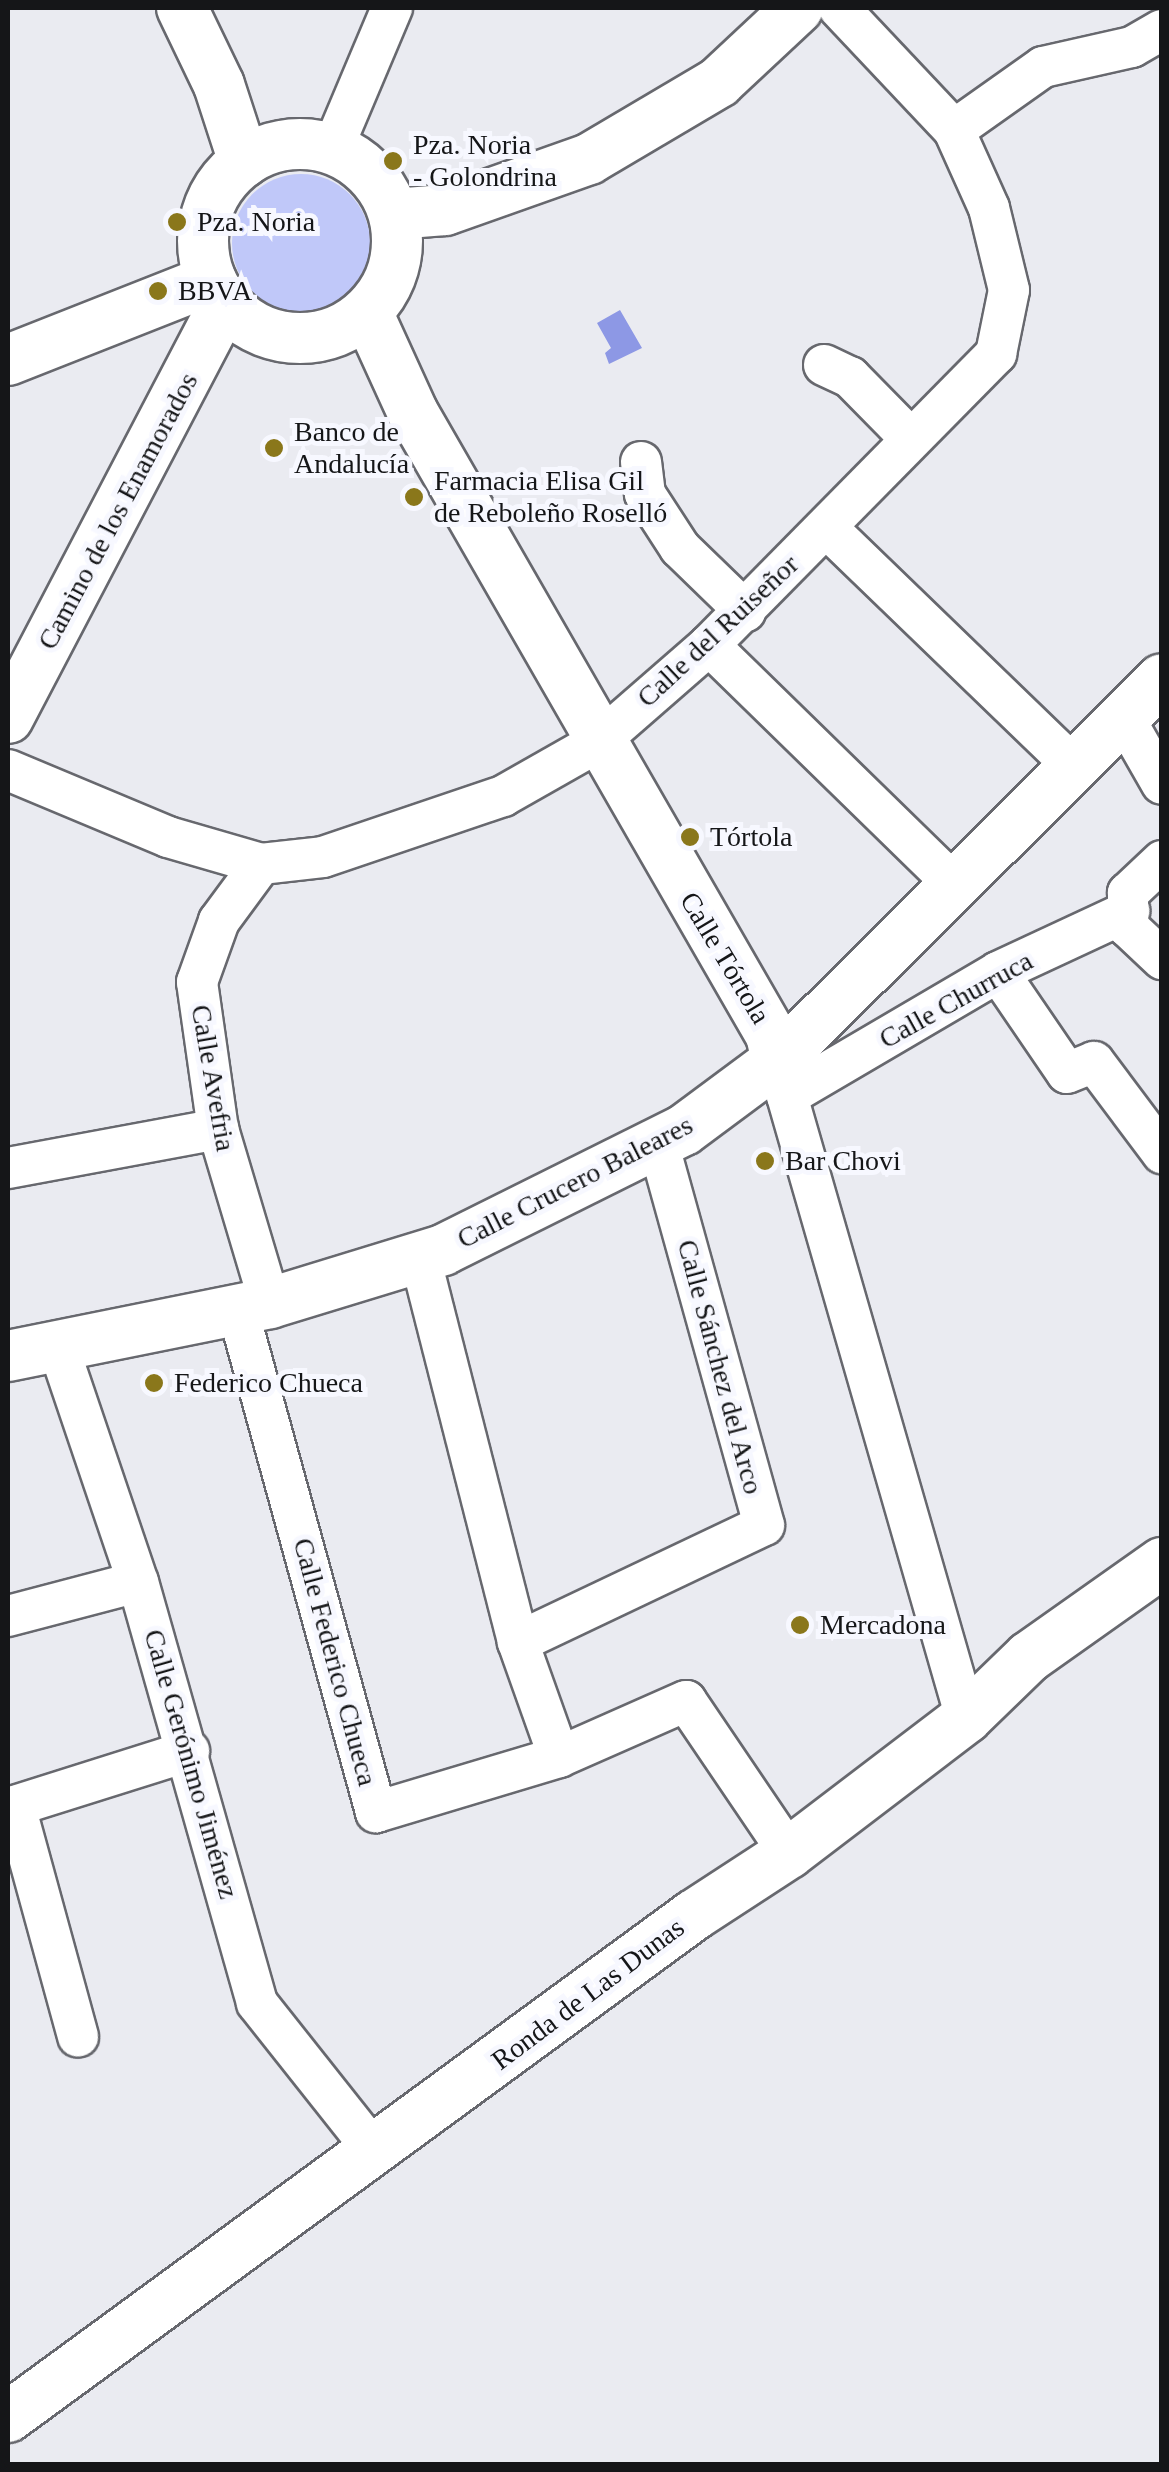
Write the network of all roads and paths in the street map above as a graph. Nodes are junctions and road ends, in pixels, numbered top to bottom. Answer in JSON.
{"nodes":[{"id":1,"x":182,"y":8,"type":"edge"},
{"id":2,"x":392,"y":8,"type":"edge"},
{"id":3,"x":798,"y":8,"type":"edge"},
{"id":4,"x":839,"y":8,"type":"edge"},
{"id":5,"x":1162,"y":30,"type":"edge"},
{"id":6,"x":954,"y":130,"type":"junction"},
{"id":7,"x":332,"y":150,"type":"junction"},
{"id":8,"x":244,"y":162,"type":"junction"},
{"id":9,"x":394,"y":214,"type":"junction"},
{"id":10,"x":218,"y":292,"type":"junction"},
{"id":11,"x":367,"y":312,"type":"junction"},
{"id":12,"x":8,"y":360,"type":"edge"},
{"id":13,"x":824,"y":365,"type":"dead end"},
{"id":14,"x":911,"y":439,"type":"junction"},
{"id":15,"x":641,"y":462,"type":"dead end"},
{"id":16,"x":827,"y":528,"type":"junction"},
{"id":17,"x":745,"y":611,"type":"junction"},
{"id":18,"x":708,"y":645,"type":"junction"},
{"id":19,"x":25,"y":654,"type":"edge"},
{"id":20,"x":1162,"y":679,"type":"edge"},
{"id":21,"x":1122,"y":716,"type":"junction"},
{"id":22,"x":8,"y":718,"type":"edge"},
{"id":23,"x":598,"y":742,"type":"junction"},
{"id":24,"x":1072,"y":765,"type":"junction"},
{"id":25,"x":8,"y":770,"type":"edge"},
{"id":26,"x":1162,"y":784,"type":"edge"},
{"id":27,"x":1162,"y":861,"type":"edge"},
{"id":28,"x":261,"y":864,"type":"junction"},
{"id":29,"x":956,"y":886,"type":"junction"},
{"id":30,"x":1129,"y":911,"type":"junction"},
{"id":31,"x":1162,"y":958,"type":"edge"},
{"id":32,"x":998,"y":972,"type":"junction"},
{"id":33,"x":782,"y":1078,"type":"junction"},
{"id":34,"x":218,"y":1128,"type":"junction"},
{"id":35,"x":658,"y":1143,"type":"junction"},
{"id":36,"x":1162,"y":1154,"type":"edge"},
{"id":37,"x":8,"y":1168,"type":"edge"},
{"id":38,"x":420,"y":1257,"type":"junction"},
{"id":39,"x":254,"y":1305,"type":"junction"},
{"id":40,"x":58,"y":1346,"type":"junction"},
{"id":41,"x":8,"y":1356,"type":"edge"},
{"id":42,"x":1162,"y":1563,"type":"edge"},
{"id":43,"x":138,"y":1582,"type":"junction"},
{"id":44,"x":8,"y":1616,"type":"edge"},
{"id":45,"x":518,"y":1642,"type":"junction"},
{"id":46,"x":966,"y":1718,"type":"junction"},
{"id":47,"x":189,"y":1750,"type":"junction"},
{"id":48,"x":559,"y":1756,"type":"junction"},
{"id":49,"x":11,"y":1807,"type":"edge"},
{"id":50,"x":789,"y":1853,"type":"junction"},
{"id":51,"x":78,"y":2036,"type":"dead end"},
{"id":52,"x":376,"y":2152,"type":"junction"},
{"id":53,"x":8,"y":2417,"type":"edge"}],
"edges":[{"from":1,"to":8,"type":"street"},
{"from":2,"to":7,"type":"street"},
{"from":3,"to":9,"type":"street"},
{"from":4,"to":6,"type":"street","name":"Calle del Ruiseñor"},
{"from":5,"to":6,"type":"street"},
{"from":6,"to":14,"type":"street","name":"Calle del Ruiseñor"},
{"from":7,"to":8,"type":"street"},
{"from":7,"to":9,"type":"street"},
{"from":8,"to":10,"type":"street"},
{"from":9,"to":11,"type":"street"},
{"from":10,"to":11,"type":"street"},
{"from":10,"to":12,"type":"street"},
{"from":10,"to":19,"type":"street","name":"Camino de los Enamorados"},
{"from":11,"to":23,"type":"street","name":"Calle Tórtola"},
{"from":13,"to":14,"type":"street"},
{"from":14,"to":16,"type":"street","name":"Calle del Ruiseñor"},
{"from":15,"to":17,"type":"street"},
{"from":16,"to":17,"type":"street","name":"Calle del Ruiseñor"},
{"from":16,"to":24,"type":"street"},
{"from":17,"to":18,"type":"street","name":"Calle del Ruiseñor"},
{"from":18,"to":23,"type":"street","name":"Calle del Ruiseñor"},
{"from":18,"to":29,"type":"street"},
{"from":19,"to":22,"type":"street","name":"Camino de los Enamorados"},
{"from":20,"to":21,"type":"street","name":"Calle Crucero Baleares"},
{"from":21,"to":24,"type":"street","name":"Calle Crucero Baleares"},
{"from":21,"to":26,"type":"street"},
{"from":23,"to":28,"type":"street","name":"Calle del Ruiseñor"},
{"from":23,"to":33,"type":"street","name":"Calle Tórtola"},
{"from":24,"to":29,"type":"street","name":"Calle Crucero Baleares"},
{"from":25,"to":28,"type":"street","name":"Calle del Ruiseñor"},
{"from":27,"to":30,"type":"street"},
{"from":28,"to":34,"type":"street","name":"Calle Avefria"},
{"from":29,"to":33,"type":"street","name":"Calle Crucero Baleares"},
{"from":30,"to":31,"type":"street"},
{"from":30,"to":32,"type":"street","name":"Calle Churruca"},
{"from":32,"to":33,"type":"street","name":"Calle Churruca"},
{"from":32,"to":36,"type":"street"},
{"from":33,"to":35,"type":"street","name":"Calle Crucero Baleares"},
{"from":33,"to":46,"type":"street","name":"Calle Tórtola"},
{"from":34,"to":37,"type":"street"},
{"from":34,"to":39,"type":"street","name":"Calle Avefria"},
{"from":35,"to":38,"type":"street","name":"Calle Crucero Baleares"},
{"from":35,"to":45,"type":"street","name":"Calle Sánchez del Arco"},
{"from":38,"to":39,"type":"street","name":"Calle Crucero Baleares"},
{"from":38,"to":45,"type":"street"},
{"from":39,"to":40,"type":"street","name":"Calle Crucero Baleares"},
{"from":39,"to":48,"type":"street","name":"Calle Federico Chueca"},
{"from":40,"to":41,"type":"street","name":"Calle Crucero Baleares"},
{"from":40,"to":43,"type":"street","name":"Calle Gerónimo Jiménez"},
{"from":42,"to":46,"type":"street","name":"Ronda de Las Dunas"},
{"from":43,"to":44,"type":"street"},
{"from":43,"to":47,"type":"street","name":"Calle Gerónimo Jiménez"},
{"from":45,"to":48,"type":"street"},
{"from":46,"to":50,"type":"street","name":"Ronda de Las Dunas"},
{"from":47,"to":49,"type":"street"},
{"from":47,"to":52,"type":"street","name":"Calle Gerónimo Jiménez"},
{"from":48,"to":50,"type":"street","name":"Calle Federico Chueca"},
{"from":49,"to":51,"type":"street"},
{"from":50,"to":52,"type":"street","name":"Ronda de Las Dunas"},
{"from":52,"to":53,"type":"street","name":"Ronda de Las Dunas"}]}
